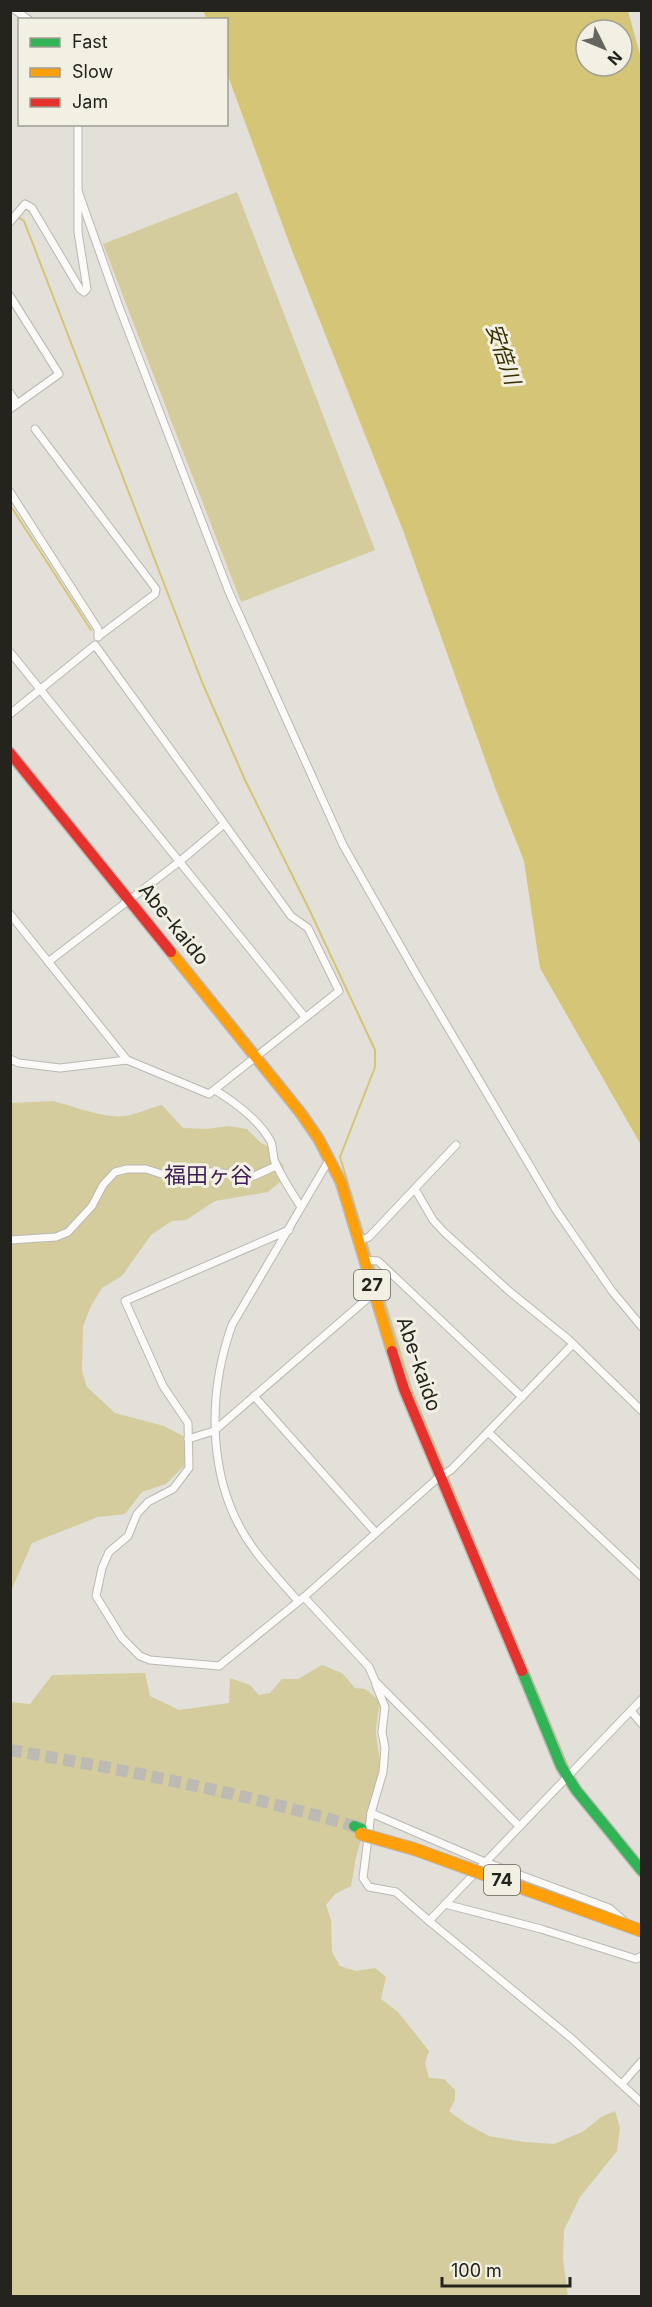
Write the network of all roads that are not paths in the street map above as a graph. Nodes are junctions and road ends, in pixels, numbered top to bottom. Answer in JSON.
{"nodes":[{"id":1,"x":78,"y":126,"type":"edge"},
{"id":2,"x":78,"y":191,"type":"junction"},
{"id":3,"x":12,"y":221,"type":"edge"},
{"id":4,"x":10,"y":296,"type":"edge"},
{"id":5,"x":10,"y":393,"type":"edge"},
{"id":6,"x":17,"y":404,"type":"junction"},
{"id":7,"x":10,"y":409,"type":"edge"},
{"id":8,"x":35,"y":429,"type":"dead end"},
{"id":9,"x":10,"y":492,"type":"edge"},
{"id":10,"x":99,"y":636,"type":"junction"},
{"id":11,"x":95,"y":645,"type":"junction"},
{"id":12,"x":10,"y":652,"type":"edge"},
{"id":13,"x":41,"y":690,"type":"junction"},
{"id":14,"x":10,"y":714,"type":"edge"},
{"id":15,"x":10,"y":753,"type":"edge"},
{"id":16,"x":223,"y":825,"type":"junction"},
{"id":17,"x":179,"y":862,"type":"junction"},
{"id":18,"x":129,"y":900,"type":"junction"},
{"id":19,"x":10,"y":914,"type":"edge"},
{"id":20,"x":48,"y":962,"type":"junction"},
{"id":21,"x":305,"y":1017,"type":"junction"},
{"id":22,"x":255,"y":1058,"type":"junction"},
{"id":23,"x":10,"y":1059,"type":"edge"},
{"id":24,"x":127,"y":1060,"type":"junction"},
{"id":25,"x":215,"y":1090,"type":"junction"},
{"id":26,"x":456,"y":1145,"type":"dead end"},
{"id":27,"x":330,"y":1160,"type":"junction"},
{"id":28,"x":276,"y":1166,"type":"junction"},
{"id":29,"x":415,"y":1189,"type":"junction"},
{"id":30,"x":301,"y":1207,"type":"junction"},
{"id":31,"x":289,"y":1230,"type":"junction"},
{"id":32,"x":10,"y":1240,"type":"edge"},
{"id":33,"x":359,"y":1241,"type":"junction"},
{"id":34,"x":365,"y":1260,"type":"junction"},
{"id":35,"x":375,"y":1292,"type":"junction"},
{"id":36,"x":642,"y":1327,"type":"edge"},
{"id":37,"x":573,"y":1344,"type":"junction"},
{"id":38,"x":254,"y":1396,"type":"junction"},
{"id":39,"x":522,"y":1396,"type":"junction"},
{"id":40,"x":642,"y":1411,"type":"edge"},
{"id":41,"x":214,"y":1431,"type":"junction"},
{"id":42,"x":488,"y":1432,"type":"junction"},
{"id":43,"x":188,"y":1439,"type":"junction"},
{"id":44,"x":440,"y":1477,"type":"junction"},
{"id":45,"x":376,"y":1533,"type":"junction"},
{"id":46,"x":642,"y":1577,"type":"edge"},
{"id":47,"x":301,"y":1599,"type":"junction"},
{"id":48,"x":375,"y":1681,"type":"junction"},
{"id":49,"x":642,"y":1700,"type":"edge"},
{"id":50,"x":631,"y":1711,"type":"junction"},
{"id":51,"x":642,"y":1724,"type":"edge"},
{"id":52,"x":567,"y":1776,"type":"junction"},
{"id":53,"x":371,"y":1813,"type":"junction"},
{"id":54,"x":519,"y":1826,"type":"junction"},
{"id":55,"x":485,"y":1862,"type":"junction"},
{"id":56,"x":642,"y":1871,"type":"edge"},
{"id":57,"x":445,"y":1904,"type":"junction"},
{"id":58,"x":429,"y":1921,"type":"junction"},
{"id":59,"x":642,"y":1925,"type":"edge"},
{"id":60,"x":642,"y":1931,"type":"edge"},
{"id":61,"x":642,"y":1939,"type":"edge"},
{"id":62,"x":642,"y":1956,"type":"edge"},
{"id":63,"x":642,"y":2061,"type":"edge"},
{"id":64,"x":622,"y":2084,"type":"junction"},
{"id":65,"x":642,"y":2103,"type":"edge"}],
"edges":[{"from":1,"to":2,"type":"street"},
{"from":2,"to":3,"type":"street"},
{"from":2,"to":36,"type":"street"},
{"from":4,"to":6,"type":"street"},
{"from":5,"to":6,"type":"street"},
{"from":6,"to":7,"type":"street"},
{"from":8,"to":10,"type":"street"},
{"from":9,"to":10,"type":"street"},
{"from":10,"to":11,"type":"street"},
{"from":11,"to":13,"type":"street"},
{"from":11,"to":16,"type":"street"},
{"from":12,"to":13,"type":"street"},
{"from":13,"to":14,"type":"street"},
{"from":13,"to":17,"type":"street"},
{"from":15,"to":18,"type":"main road","name":"Abe-kaido","number":"27"},
{"from":16,"to":17,"type":"street"},
{"from":16,"to":21,"type":"street"},
{"from":17,"to":18,"type":"street"},
{"from":17,"to":21,"type":"street"},
{"from":18,"to":20,"type":"street"},
{"from":18,"to":22,"type":"main road","name":"Abe-kaido","number":"27"},
{"from":19,"to":20,"type":"street"},
{"from":20,"to":24,"type":"street"},
{"from":21,"to":22,"type":"street"},
{"from":22,"to":25,"type":"street"},
{"from":22,"to":27,"type":"main road","name":"Abe-kaido","number":"27"},
{"from":23,"to":24,"type":"street"},
{"from":24,"to":25,"type":"street"},
{"from":25,"to":28,"type":"street"},
{"from":26,"to":29,"type":"street"},
{"from":27,"to":30,"type":"street"},
{"from":27,"to":33,"type":"main road","name":"Abe-kaido","number":"27"},
{"from":28,"to":30,"type":"street"},
{"from":28,"to":32,"type":"street"},
{"from":29,"to":33,"type":"street"},
{"from":29,"to":37,"type":"street"},
{"from":30,"to":31,"type":"street"},
{"from":31,"to":41,"type":"street"},
{"from":31,"to":43,"type":"street"},
{"from":33,"to":34,"type":"main road","name":"Abe-kaido","number":"27"},
{"from":34,"to":35,"type":"main road","name":"Abe-kaido","number":"27"},
{"from":34,"to":39,"type":"street"},
{"from":35,"to":38,"type":"street"},
{"from":35,"to":44,"type":"main road","name":"Abe-kaido","number":"27"},
{"from":37,"to":39,"type":"street"},
{"from":37,"to":40,"type":"street"},
{"from":38,"to":41,"type":"street"},
{"from":38,"to":45,"type":"street"},
{"from":39,"to":42,"type":"street"},
{"from":41,"to":43,"type":"street"},
{"from":41,"to":47,"type":"street"},
{"from":42,"to":44,"type":"street"},
{"from":42,"to":46,"type":"street"},
{"from":43,"to":47,"type":"street"},
{"from":44,"to":45,"type":"street"},
{"from":44,"to":52,"type":"main road","name":"Abe-kaido","number":"27"},
{"from":45,"to":47,"type":"street"},
{"from":47,"to":48,"type":"street"},
{"from":48,"to":53,"type":"street"},
{"from":48,"to":54,"type":"street"},
{"from":49,"to":50,"type":"street"},
{"from":50,"to":51,"type":"street"},
{"from":50,"to":52,"type":"street"},
{"from":52,"to":54,"type":"street"},
{"from":52,"to":56,"type":"main road","name":"Abe-kaido","number":"27"},
{"from":53,"to":55,"type":"street"},
{"from":53,"to":58,"type":"street"},
{"from":54,"to":55,"type":"street"},
{"from":55,"to":57,"type":"street"},
{"from":55,"to":61,"type":"street"},
{"from":57,"to":58,"type":"street"},
{"from":57,"to":62,"type":"street"},
{"from":58,"to":64,"type":"street"},
{"from":59,"to":60,"type":"main road","number":"74","bridge":true},
{"from":63,"to":64,"type":"street"},
{"from":64,"to":65,"type":"street"}]}
